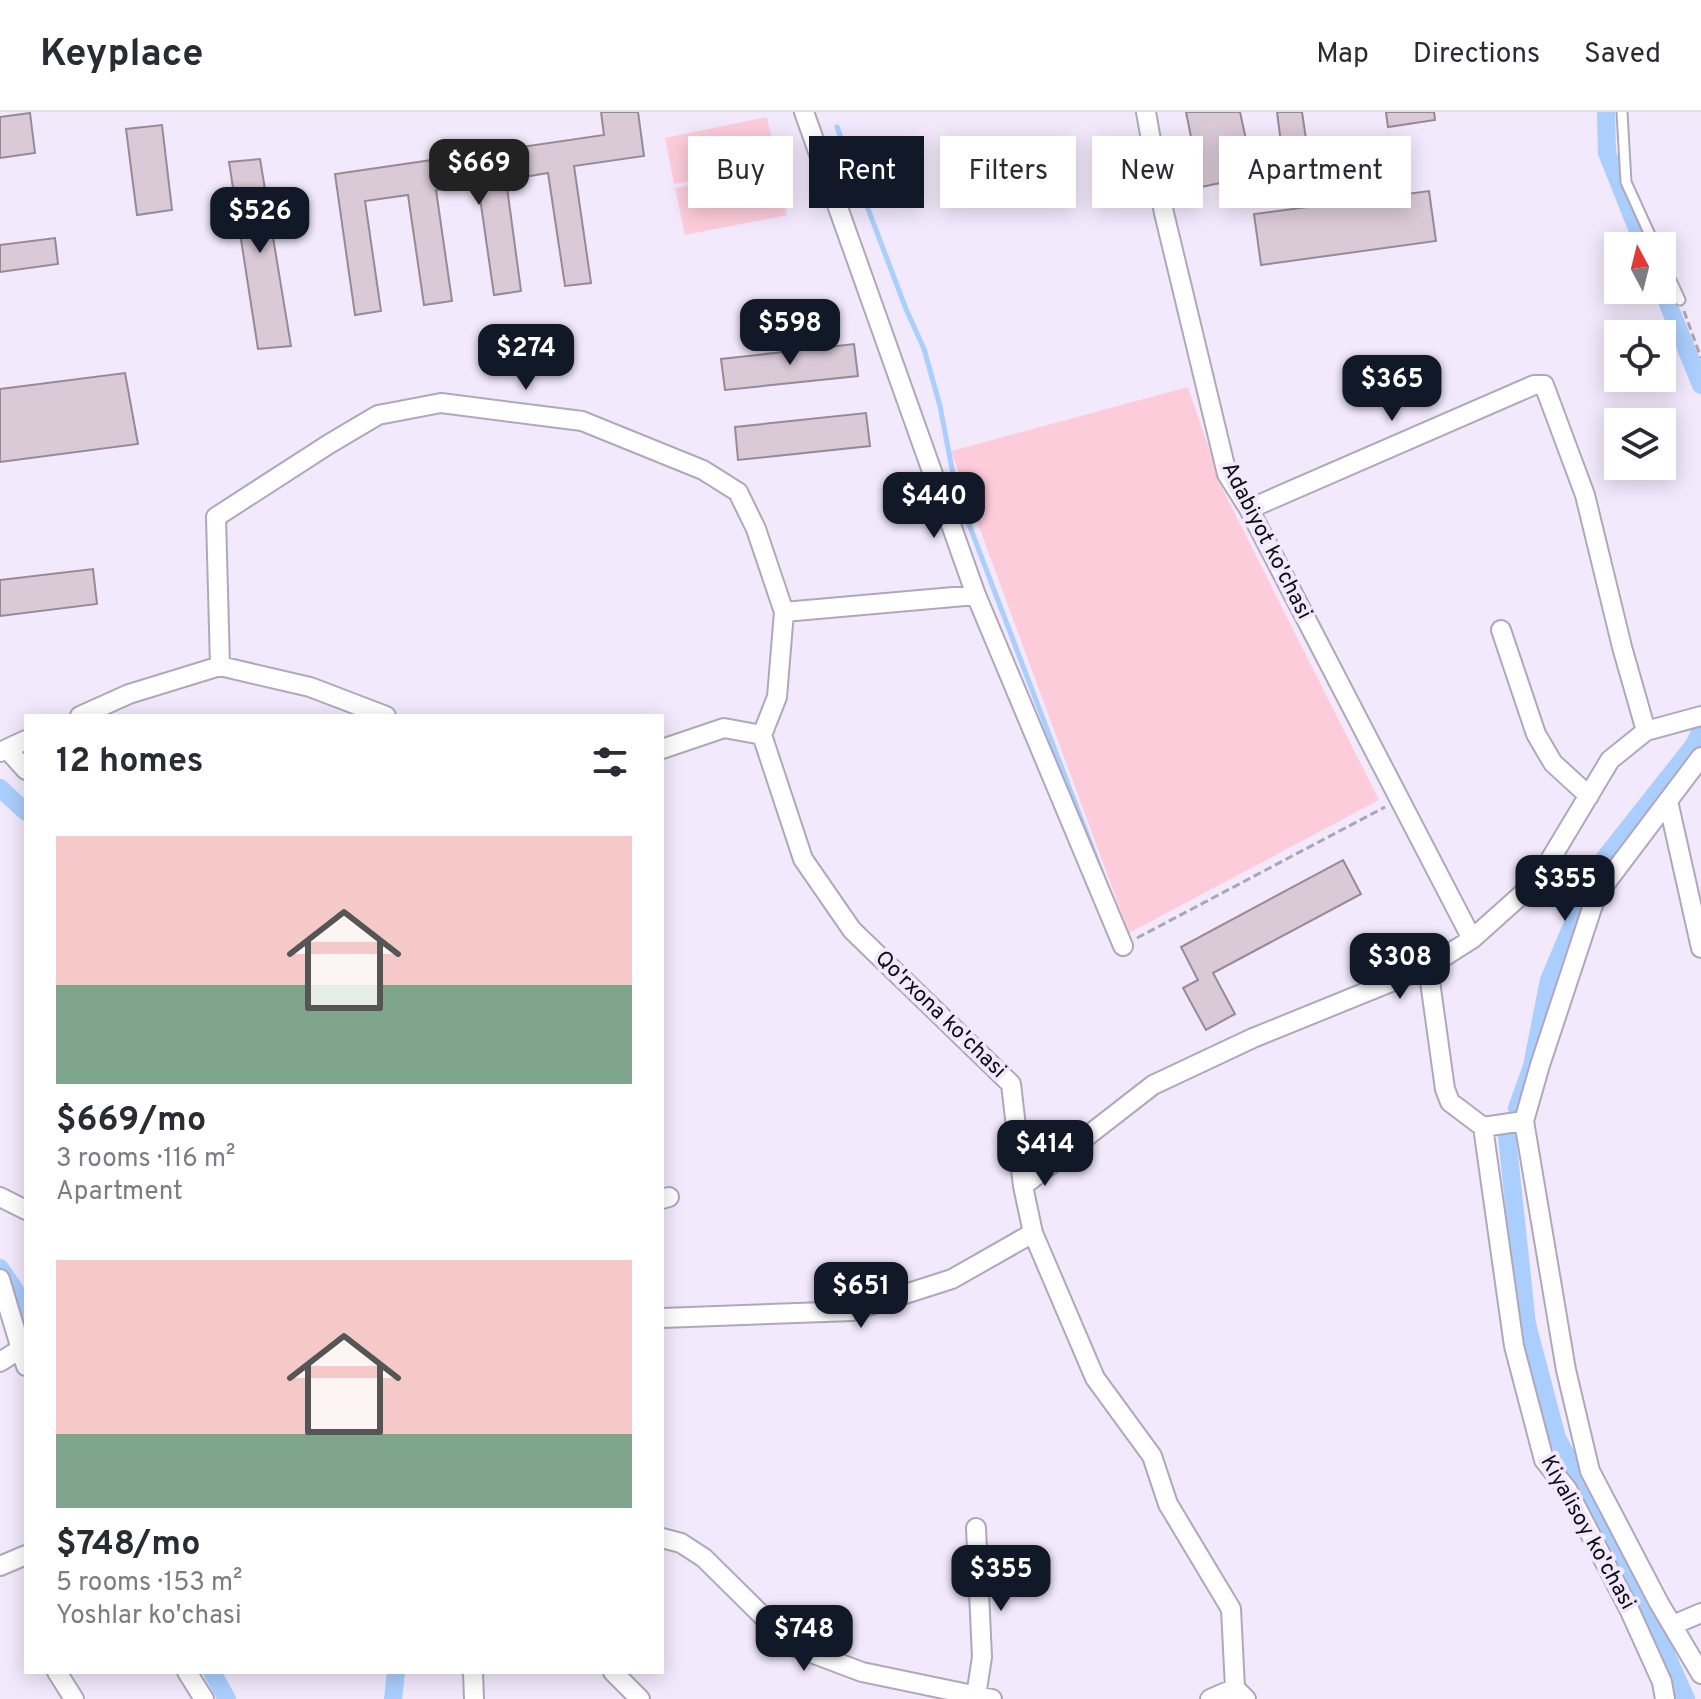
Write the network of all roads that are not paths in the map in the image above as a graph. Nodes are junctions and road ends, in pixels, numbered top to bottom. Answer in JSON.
{"nodes":[{"id":1,"x":804,"y":112,"type":"edge"},
{"id":2,"x":1146,"y":112,"type":"edge"},
{"id":3,"x":1622,"y":112,"type":"edge"},
{"id":4,"x":1649,"y":232,"type":"edge"},
{"id":5,"x":1676,"y":291,"type":"edge"},
{"id":6,"x":1680,"y":300,"type":"road end"},
{"id":7,"x":1249,"y":509,"type":"junction"},
{"id":8,"x":976,"y":595,"type":"junction"},
{"id":9,"x":784,"y":612,"type":"junction"},
{"id":10,"x":1501,"y":630,"type":"dead end"},
{"id":11,"x":220,"y":666,"type":"junction"},
{"id":12,"x":84,"y":714,"type":"edge"},
{"id":13,"x":381,"y":714,"type":"edge"},
{"id":14,"x":1701,"y":716,"type":"edge"},
{"id":15,"x":1646,"y":731,"type":"junction"},
{"id":16,"x":762,"y":735,"type":"junction"},
{"id":17,"x":24,"y":741,"type":"edge"},
{"id":18,"x":664,"y":748,"type":"edge"},
{"id":19,"x":3,"y":751,"type":"edge"},
{"id":20,"x":1701,"y":757,"type":"edge"},
{"id":21,"x":24,"y":768,"type":"edge"},
{"id":22,"x":1589,"y":796,"type":"junction"},
{"id":23,"x":1668,"y":801,"type":"junction"},
{"id":24,"x":1472,"y":939,"type":"junction"},
{"id":25,"x":1123,"y":946,"type":"road end"},
{"id":26,"x":1701,"y":948,"type":"edge"},
{"id":27,"x":1428,"y":967,"type":"junction"},
{"id":28,"x":1524,"y":1121,"type":"junction"},
{"id":29,"x":1483,"y":1127,"type":"junction"},
{"id":30,"x":1023,"y":1186,"type":"junction"},
{"id":31,"x":0,"y":1197,"type":"edge"},
{"id":32,"x":24,"y":1209,"type":"edge"},
{"id":33,"x":1033,"y":1233,"type":"junction"},
{"id":34,"x":0,"y":1279,"type":"edge"},
{"id":35,"x":664,"y":1318,"type":"edge"},
{"id":36,"x":23,"y":1358,"type":"edge"},
{"id":37,"x":0,"y":1362,"type":"edge"},
{"id":38,"x":976,"y":1528,"type":"dead end"},
{"id":39,"x":664,"y":1539,"type":"edge"},
{"id":40,"x":24,"y":1556,"type":"edge"},
{"id":41,"x":0,"y":1566,"type":"edge"},
{"id":42,"x":1701,"y":1613,"type":"edge"},
{"id":43,"x":1673,"y":1625,"type":"junction"},
{"id":44,"x":58,"y":1674,"type":"edge"},
{"id":45,"x":188,"y":1674,"type":"edge"},
{"id":46,"x":473,"y":1674,"type":"edge"},
{"id":47,"x":615,"y":1674,"type":"edge"},
{"id":48,"x":1701,"y":1674,"type":"edge"},
{"id":49,"x":1240,"y":1694,"type":"edge"},
{"id":50,"x":984,"y":1697,"type":"edge"},
{"id":51,"x":74,"y":1699,"type":"edge"},
{"id":52,"x":204,"y":1699,"type":"edge"},
{"id":53,"x":474,"y":1699,"type":"edge"},
{"id":54,"x":640,"y":1699,"type":"edge"},
{"id":55,"x":1210,"y":1699,"type":"edge"},
{"id":56,"x":1665,"y":1699,"type":"edge"}],
"edges":[{"from":1,"to":8,"type":"street"},
{"from":2,"to":7,"type":"street","name":"Adabiyot ko'chasi"},
{"from":3,"to":4,"type":"lane"},
{"from":5,"to":6,"type":"lane"},
{"from":7,"to":15,"type":"street"},
{"from":7,"to":24,"type":"street","name":"Adabiyot ko'chasi"},
{"from":8,"to":9,"type":"street"},
{"from":8,"to":25,"type":"street"},
{"from":9,"to":11,"type":"street"},
{"from":9,"to":16,"type":"street"},
{"from":10,"to":22,"type":"street"},
{"from":11,"to":12,"type":"street"},
{"from":11,"to":13,"type":"street"},
{"from":14,"to":15,"type":"street"},
{"from":15,"to":22,"type":"street"},
{"from":16,"to":18,"type":"street"},
{"from":16,"to":30,"type":"street","name":"Qo'rxona ko'chasi"},
{"from":17,"to":19,"type":"street"},
{"from":19,"to":21,"type":"street"},
{"from":20,"to":23,"type":"street","name":"Kiyalisoy ko'chasi"},
{"from":22,"to":24,"type":"street"},
{"from":23,"to":26,"type":"street"},
{"from":23,"to":28,"type":"street","name":"Kiyalisoy ko'chasi"},
{"from":24,"to":27,"type":"street"},
{"from":27,"to":29,"type":"street"},
{"from":27,"to":30,"type":"street"},
{"from":28,"to":29,"type":"street"},
{"from":28,"to":43,"type":"street","name":"Kiyalisoy ko'chasi"},
{"from":29,"to":56,"type":"street","name":"Kiyalisoy ko'chasi"},
{"from":30,"to":33,"type":"street","name":"Qo'rxona ko'chasi"},
{"from":31,"to":32,"type":"street"},
{"from":33,"to":35,"type":"street"},
{"from":33,"to":49,"type":"street","name":"Qo'rxona ko'chasi"},
{"from":34,"to":36,"type":"street"},
{"from":36,"to":37,"type":"street"},
{"from":38,"to":50,"type":"street"},
{"from":39,"to":50,"type":"street"},
{"from":40,"to":41,"type":"street"},
{"from":42,"to":43,"type":"street"},
{"from":43,"to":48,"type":"street","name":"Kiyalisoy ko'chasi"},
{"from":44,"to":51,"type":"street"},
{"from":45,"to":52,"type":"street"},
{"from":46,"to":53,"type":"street"},
{"from":47,"to":54,"type":"street"},
{"from":49,"to":55,"type":"street"}]}
